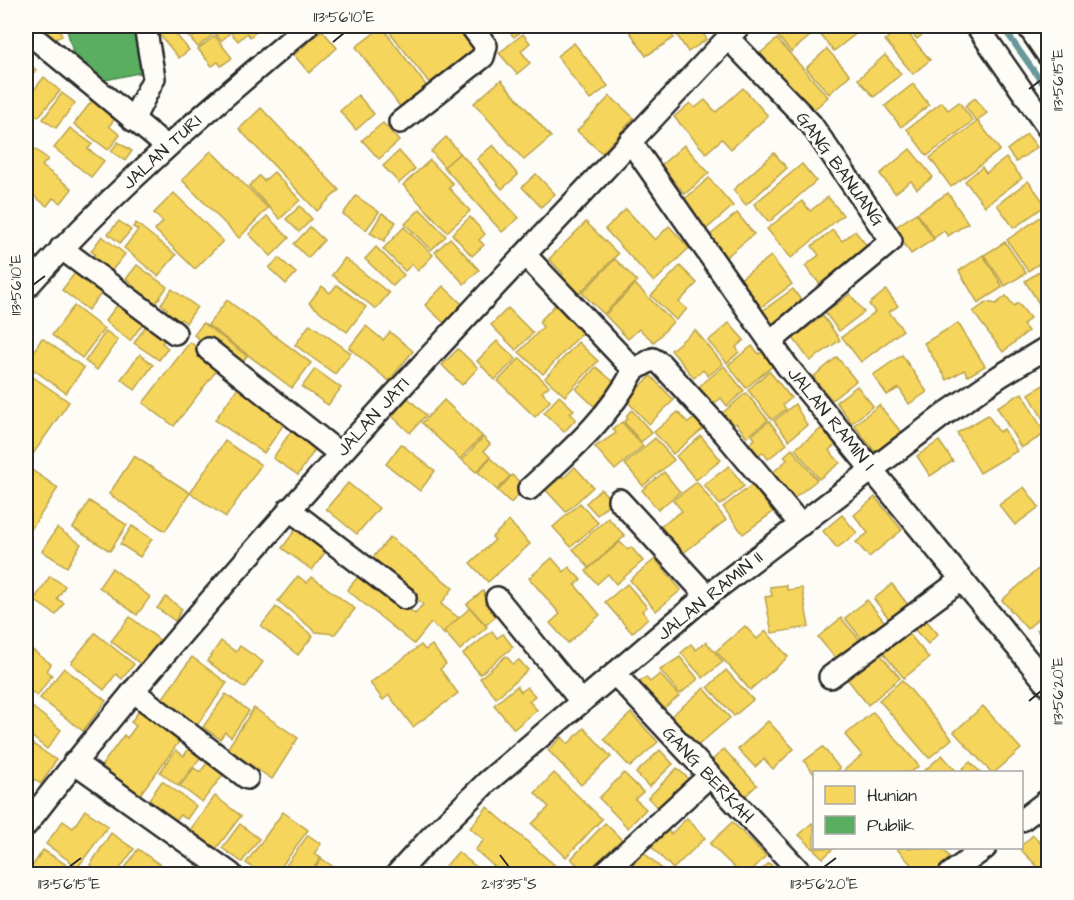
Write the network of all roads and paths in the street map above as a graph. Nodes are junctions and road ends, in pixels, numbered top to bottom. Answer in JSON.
{"nodes":[{"id":1,"x":145,"y":26,"type":"edge"},
{"id":2,"x":307,"y":26,"type":"edge"},
{"id":3,"x":471,"y":26,"type":"edge"},
{"id":4,"x":977,"y":26,"type":"edge"},
{"id":5,"x":1028,"y":26,"type":"edge"},
{"id":6,"x":26,"y":31,"type":"edge"},
{"id":7,"x":734,"y":32,"type":"edge"},
{"id":8,"x":1048,"y":55,"type":"edge"},
{"id":9,"x":133,"y":120,"type":"junction"},
{"id":10,"x":400,"y":122,"type":"dead end"},
{"id":11,"x":1048,"y":128,"type":"edge"},
{"id":12,"x":630,"y":141,"type":"junction"},
{"id":13,"x":166,"y":146,"type":"junction"},
{"id":14,"x":61,"y":248,"type":"junction"},
{"id":15,"x":526,"y":256,"type":"junction"},
{"id":16,"x":26,"y":288,"type":"edge"},
{"id":17,"x":175,"y":333,"type":"dead end"},
{"id":18,"x":770,"y":342,"type":"junction"},
{"id":19,"x":1048,"y":347,"type":"edge"},
{"id":20,"x":208,"y":349,"type":"dead end"},
{"id":21,"x":634,"y":370,"type":"junction"},
{"id":22,"x":340,"y":454,"type":"junction"},
{"id":23,"x":871,"y":470,"type":"junction"},
{"id":24,"x":529,"y":489,"type":"dead end"},
{"id":25,"x":619,"y":500,"type":"dead end"},
{"id":26,"x":289,"y":509,"type":"junction"},
{"id":27,"x":801,"y":525,"type":"junction"},
{"id":28,"x":961,"y":580,"type":"junction"},
{"id":29,"x":707,"y":596,"type":"junction"},
{"id":30,"x":405,"y":598,"type":"dead end"},
{"id":31,"x":497,"y":598,"type":"dead end"},
{"id":32,"x":615,"y":674,"type":"junction"},
{"id":33,"x":830,"y":677,"type":"dead end"},
{"id":34,"x":1048,"y":685,"type":"edge"},
{"id":35,"x":134,"y":691,"type":"junction"},
{"id":36,"x":581,"y":701,"type":"junction"},
{"id":37,"x":74,"y":762,"type":"junction"},
{"id":38,"x":708,"y":777,"type":"junction"},
{"id":39,"x":247,"y":778,"type":"dead end"},
{"id":40,"x":1048,"y":800,"type":"edge"},
{"id":41,"x":1023,"y":819,"type":"edge"},
{"id":42,"x":26,"y":825,"type":"edge"},
{"id":43,"x":984,"y":849,"type":"edge"},
{"id":44,"x":231,"y":874,"type":"edge"},
{"id":45,"x":397,"y":874,"type":"edge"},
{"id":46,"x":603,"y":874,"type":"edge"},
{"id":47,"x":802,"y":874,"type":"edge"},
{"id":48,"x":950,"y":874,"type":"edge"}],
"edges":[{"from":1,"to":9,"type":"street"},
{"from":2,"to":13,"type":"street","name":"JALAN TURI"},
{"from":3,"to":10,"type":"street"},
{"from":4,"to":11,"type":"street"},
{"from":5,"to":8,"type":"street"},
{"from":6,"to":9,"type":"street"},
{"from":7,"to":12,"type":"street","name":"JALAN JATI"},
{"from":7,"to":18,"type":"street","name":"GANG BANUANG"},
{"from":9,"to":13,"type":"street"},
{"from":12,"to":15,"type":"street","name":"JALAN JATI"},
{"from":12,"to":18,"type":"street","name":"JALAN RAMIN I"},
{"from":13,"to":14,"type":"street","name":"JALAN TURI"},
{"from":14,"to":16,"type":"street","name":"JALAN TURI"},
{"from":14,"to":17,"type":"street"},
{"from":15,"to":21,"type":"street"},
{"from":15,"to":22,"type":"street","name":"JALAN JATI"},
{"from":18,"to":23,"type":"street","name":"JALAN RAMIN I"},
{"from":19,"to":23,"type":"street","name":"JALAN RAMIN II"},
{"from":20,"to":22,"type":"street"},
{"from":21,"to":24,"type":"street"},
{"from":21,"to":27,"type":"street"},
{"from":22,"to":26,"type":"street","name":"JALAN JATI"},
{"from":23,"to":27,"type":"street","name":"JALAN RAMIN II"},
{"from":23,"to":28,"type":"street","name":"JALAN RAMIN I"},
{"from":25,"to":29,"type":"street"},
{"from":26,"to":30,"type":"street"},
{"from":26,"to":35,"type":"street","name":"JALAN JATI"},
{"from":27,"to":29,"type":"street","name":"JALAN RAMIN II"},
{"from":28,"to":33,"type":"street"},
{"from":28,"to":34,"type":"street","name":"JALAN RAMIN I"},
{"from":29,"to":32,"type":"street","name":"JALAN RAMIN II"},
{"from":31,"to":36,"type":"street"},
{"from":32,"to":36,"type":"street","name":"JALAN RAMIN II"},
{"from":32,"to":38,"type":"street","name":"GANG BERKAH"},
{"from":35,"to":37,"type":"street","name":"JALAN JATI"},
{"from":35,"to":39,"type":"street"},
{"from":36,"to":45,"type":"street","name":"JALAN RAMIN II"},
{"from":37,"to":42,"type":"street","name":"JALAN JATI"},
{"from":37,"to":44,"type":"street"},
{"from":38,"to":46,"type":"street"},
{"from":38,"to":47,"type":"street","name":"GANG BERKAH"},
{"from":40,"to":41,"type":"street"},
{"from":43,"to":48,"type":"street"}]}
